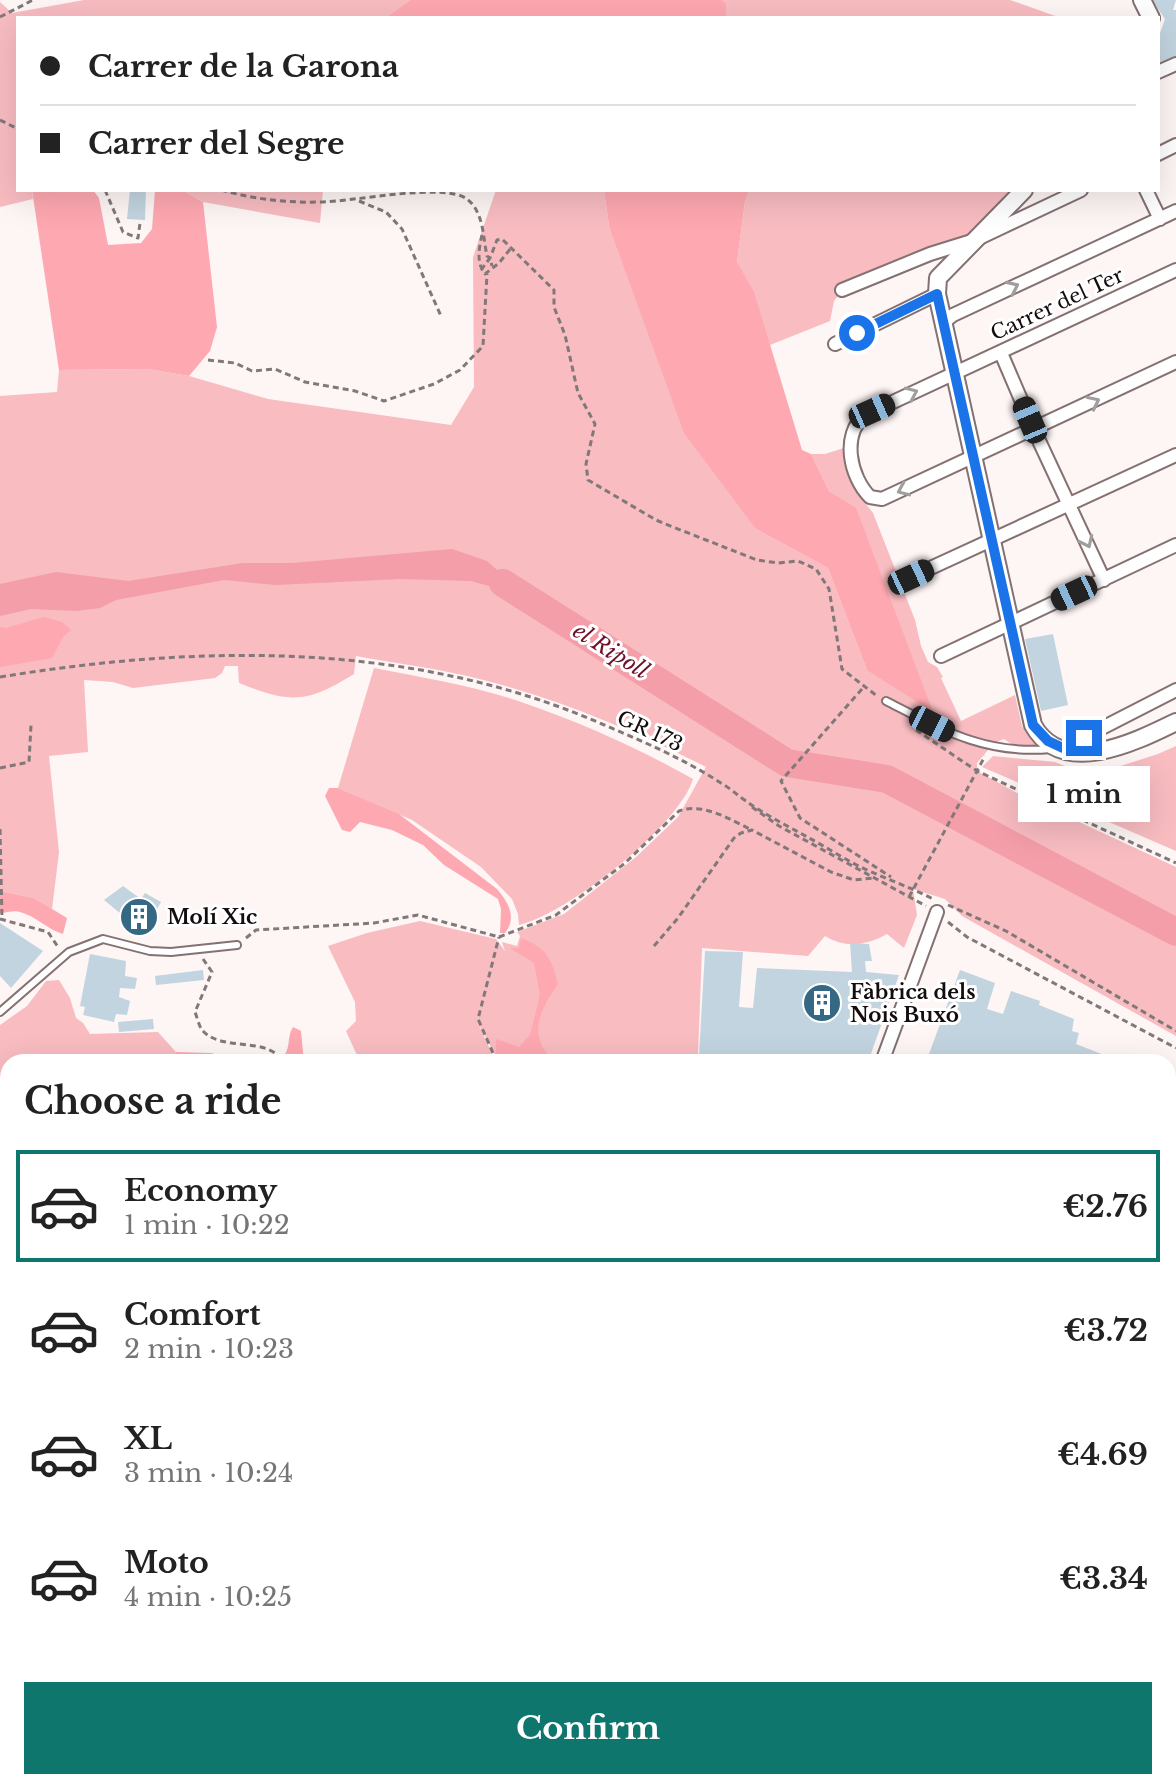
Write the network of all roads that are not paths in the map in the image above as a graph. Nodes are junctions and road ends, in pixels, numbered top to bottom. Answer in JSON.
{"nodes":[{"id":1,"x":1022,"y":192,"type":"edge"},
{"id":2,"x":1077,"y":192,"type":"edge"},
{"id":3,"x":1147,"y":192,"type":"edge"},
{"id":4,"x":1176,"y":211,"type":"edge"},
{"id":5,"x":1160,"y":219,"type":"junction"},
{"id":6,"x":975,"y":240,"type":"junction"},
{"id":7,"x":1176,"y":270,"type":"edge"},
{"id":8,"x":842,"y":290,"type":"dead end"},
{"id":9,"x":937,"y":294,"type":"junction"},
{"id":10,"x":944,"y":322,"type":"junction"},
{"id":11,"x":835,"y":344,"type":"dead end"},
{"id":12,"x":1001,"y":353,"type":"junction"},
{"id":13,"x":1176,"y":362,"type":"edge"},
{"id":14,"x":954,"y":375,"type":"junction"},
{"id":15,"x":1034,"y":430,"type":"junction"},
{"id":16,"x":1176,"y":455,"type":"edge"},
{"id":17,"x":973,"y":459,"type":"junction"},
{"id":18,"x":1069,"y":504,"type":"junction"},
{"id":19,"x":991,"y":540,"type":"junction"},
{"id":20,"x":1176,"y":545,"type":"edge"},
{"id":21,"x":911,"y":577,"type":"dead end"},
{"id":22,"x":1104,"y":580,"type":"junction"},
{"id":23,"x":1010,"y":623,"type":"junction"},
{"id":24,"x":941,"y":656,"type":"dead end"},
{"id":25,"x":1176,"y":690,"type":"edge"},
{"id":26,"x":886,"y":701,"type":"road end"},
{"id":27,"x":1127,"y":716,"type":"junction"},
{"id":28,"x":1176,"y":722,"type":"edge"},
{"id":29,"x":1139,"y":739,"type":"junction"},
{"id":30,"x":1063,"y":748,"type":"junction"},
{"id":31,"x":941,"y":908,"type":"road end"},
{"id":32,"x":237,"y":945,"type":"road end"},
{"id":33,"x":0,"y":1012,"type":"edge"},
{"id":34,"x":885,"y":1054,"type":"edge"}],
"edges":[{"from":1,"to":6,"type":"street"},
{"from":2,"to":6,"type":"street"},
{"from":3,"to":5,"type":"street"},
{"from":4,"to":5,"type":"street"},
{"from":10,"to":5,"type":"street","one_way":true},
{"from":6,"to":8,"type":"street"},
{"from":6,"to":9,"type":"street"},
{"from":7,"to":12,"type":"street","name":"Carrer del Ter"},
{"from":9,"to":10,"type":"street"},
{"from":9,"to":11,"type":"street"},
{"from":10,"to":14,"type":"street"},
{"from":12,"to":14,"type":"street","name":"Carrer del Ter"},
{"from":12,"to":15,"type":"street"},
{"from":15,"to":13,"type":"street","one_way":true},
{"from":14,"to":17,"type":"street"},
{"from":17,"to":14,"type":"street","name":"Carrer del Ter","one_way":true},
{"from":15,"to":17,"type":"street"},
{"from":15,"to":18,"type":"street"},
{"from":16,"to":18,"type":"street"},
{"from":17,"to":19,"type":"street"},
{"from":18,"to":19,"type":"street"},
{"from":18,"to":22,"type":"street","one_way":true},
{"from":19,"to":21,"type":"street"},
{"from":19,"to":23,"type":"street"},
{"from":20,"to":22,"type":"street"},
{"from":22,"to":23,"type":"street"},
{"from":23,"to":24,"type":"street"},
{"from":23,"to":30,"type":"street"},
{"from":25,"to":27,"type":"street"},
{"from":26,"to":30,"type":"lane"},
{"from":27,"to":29,"type":"street"},
{"from":27,"to":30,"type":"street"},
{"from":28,"to":29,"type":"street"},
{"from":29,"to":30,"type":"street"},
{"from":31,"to":34,"type":"street"},
{"from":32,"to":33,"type":"lane"}]}
